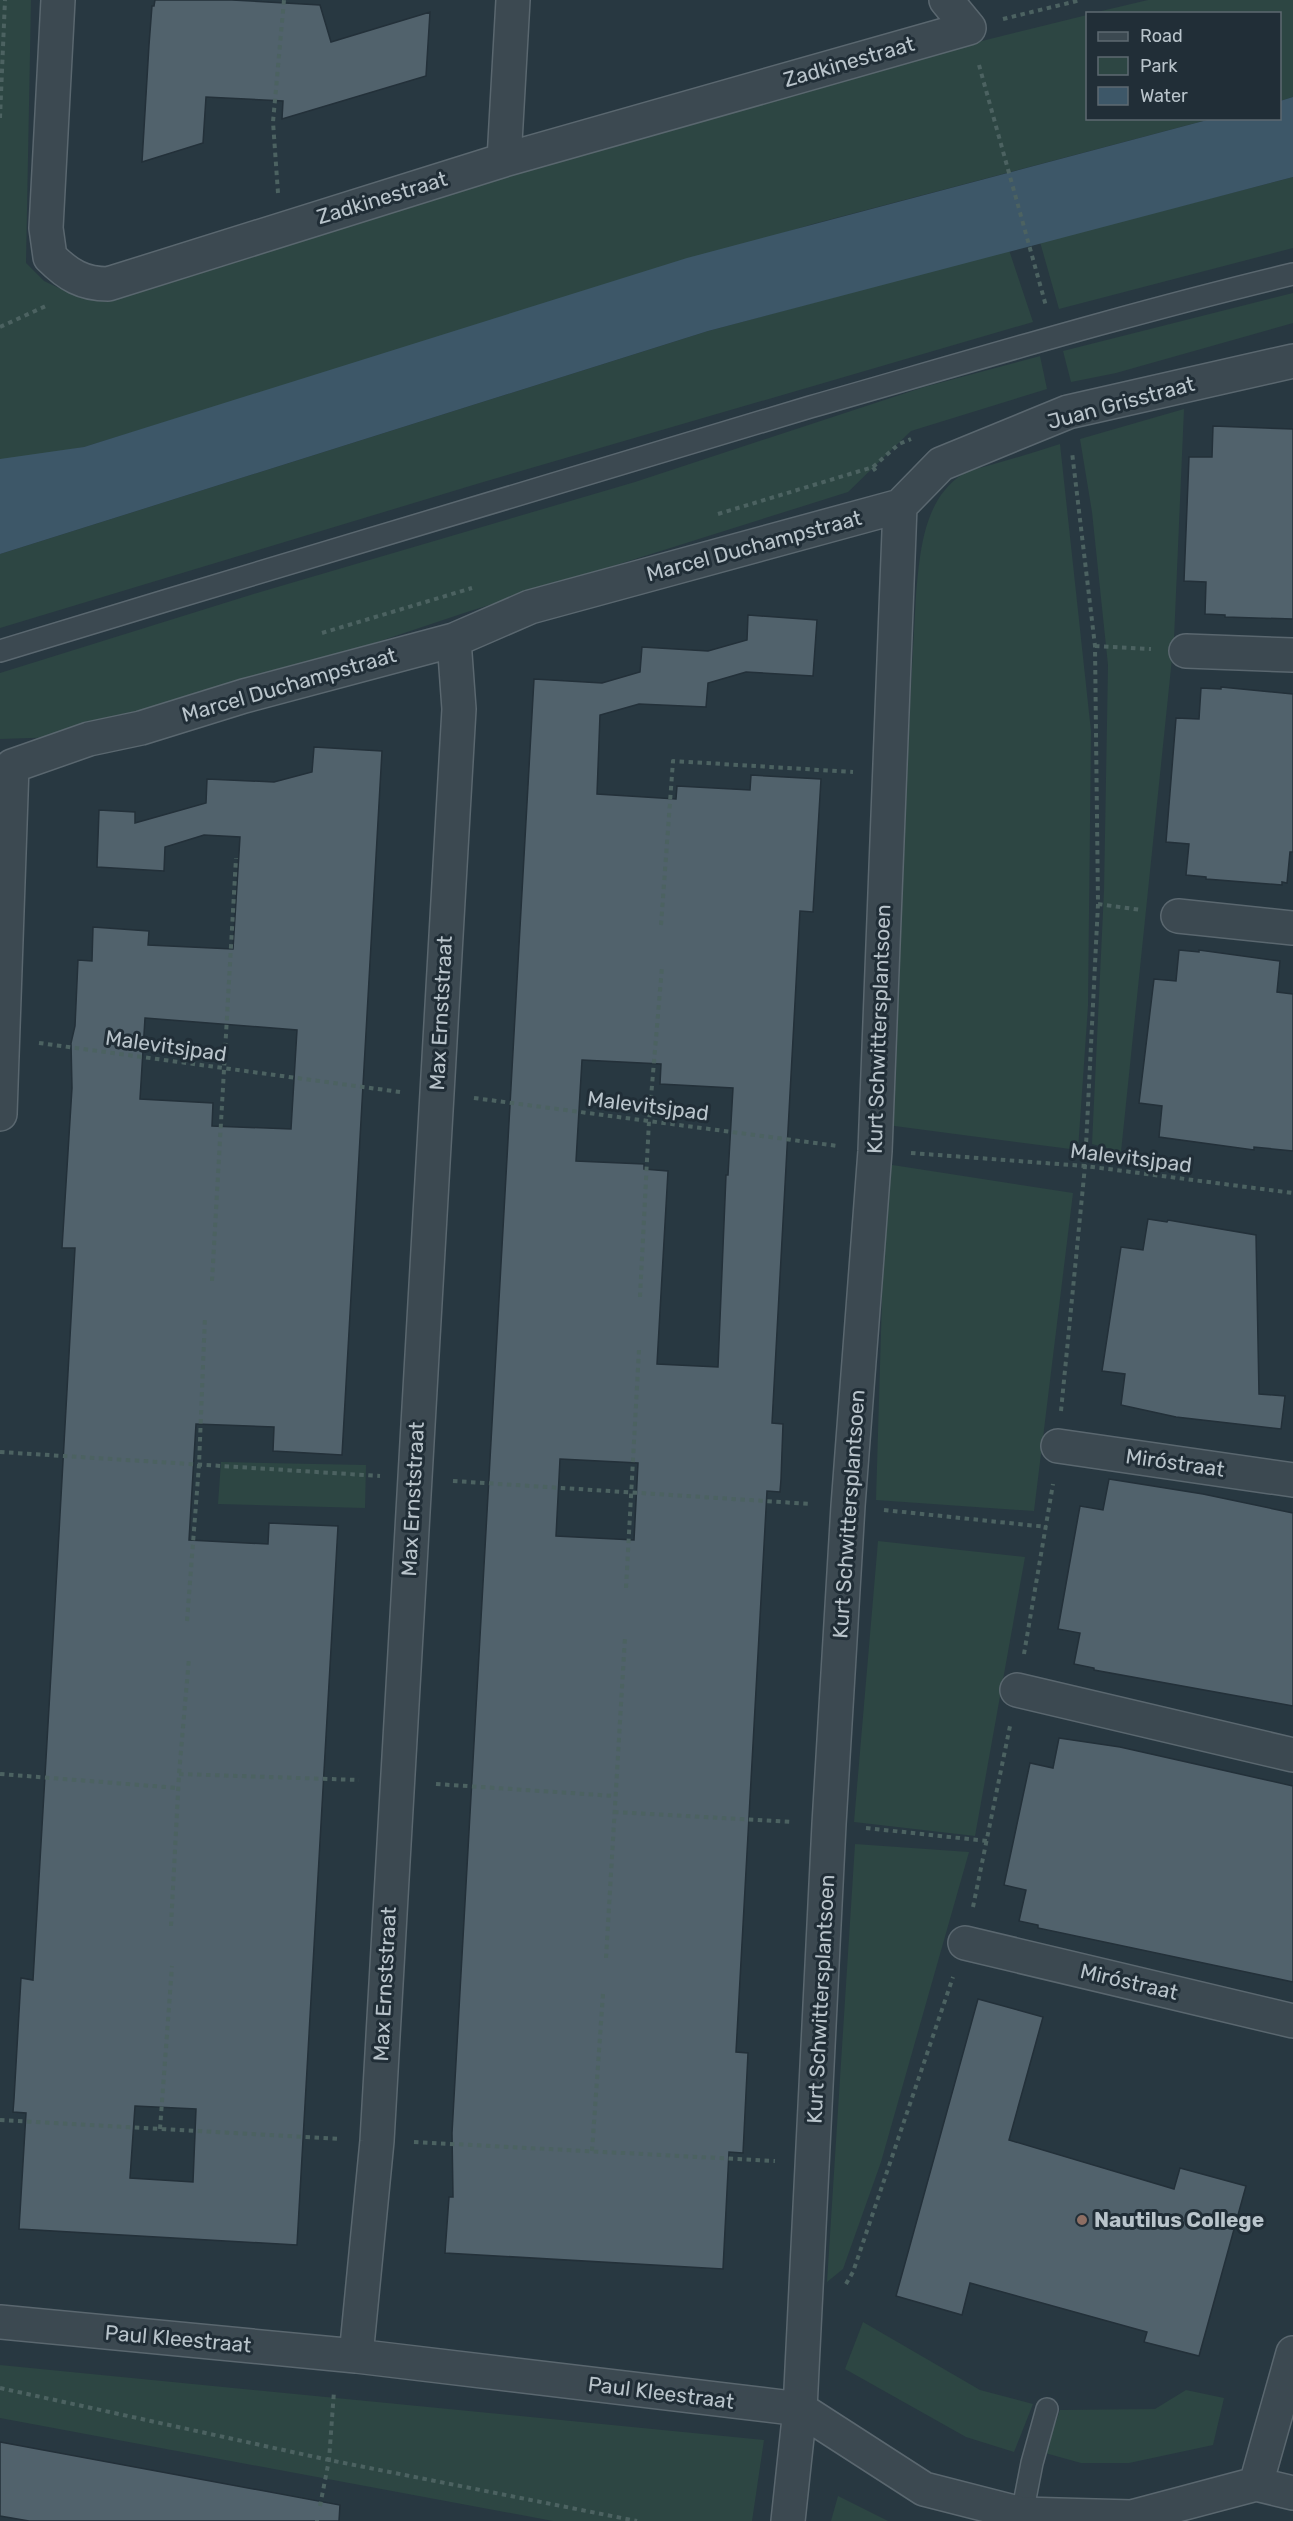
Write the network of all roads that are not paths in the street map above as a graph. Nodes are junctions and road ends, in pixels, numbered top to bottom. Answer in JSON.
{"nodes":[{"id":1,"x":58,"y":0,"type":"edge"},
{"id":2,"x":513,"y":0,"type":"edge"},
{"id":3,"x":946,"y":0,"type":"edge"},
{"id":4,"x":504,"y":160,"type":"junction"},
{"id":5,"x":1293,"y":274,"type":"edge"},
{"id":6,"x":1293,"y":362,"type":"edge"},
{"id":7,"x":900,"y":506,"type":"junction"},
{"id":8,"x":454,"y":640,"type":"junction"},
{"id":9,"x":0,"y":651,"type":"edge"},
{"id":10,"x":1186,"y":651,"type":"road end"},
{"id":11,"x":1293,"y":655,"type":"edge"},
{"id":12,"x":1178,"y":916,"type":"road end"},
{"id":13,"x":1293,"y":928,"type":"edge"},
{"id":14,"x":0,"y":1114,"type":"edge"},
{"id":15,"x":1058,"y":1446,"type":"road end"},
{"id":16,"x":1293,"y":1480,"type":"edge"},
{"id":17,"x":1017,"y":1690,"type":"road end"},
{"id":18,"x":1293,"y":1755,"type":"edge"},
{"id":19,"x":965,"y":1942,"type":"road end"},
{"id":20,"x":1293,"y":2021,"type":"edge"},
{"id":21,"x":0,"y":2322,"type":"edge"},
{"id":22,"x":1293,"y":2353,"type":"edge"},
{"id":23,"x":346,"y":2355,"type":"junction"},
{"id":24,"x":800,"y":2409,"type":"junction"},
{"id":25,"x":1047,"y":2409,"type":"dead end"},
{"id":26,"x":1256,"y":2484,"type":"junction"},
{"id":27,"x":1293,"y":2493,"type":"edge"},
{"id":28,"x":1022,"y":2514,"type":"junction"},
{"id":29,"x":788,"y":2521,"type":"edge"}],
"edges":[{"from":1,"to":4,"type":"street","name":"Zadkinestraat"},
{"from":2,"to":4,"type":"street"},
{"from":3,"to":4,"type":"street","name":"Zadkinestraat"},
{"from":5,"to":9,"type":"lane"},
{"from":6,"to":7,"type":"street","name":"Juan Grisstraat"},
{"from":7,"to":8,"type":"street","name":"Marcel Duchampstraat"},
{"from":7,"to":24,"type":"street","name":"Kurt Schwittersplantsoen"},
{"from":8,"to":14,"type":"street","name":"Marcel Duchampstraat"},
{"from":8,"to":23,"type":"street","name":"Max Ernststraat"},
{"from":10,"to":11,"type":"street"},
{"from":12,"to":13,"type":"street"},
{"from":15,"to":16,"type":"street","name":"Miróstraat"},
{"from":17,"to":18,"type":"street"},
{"from":19,"to":20,"type":"street","name":"Miróstraat"},
{"from":21,"to":23,"type":"street","name":"Paul Kleestraat"},
{"from":22,"to":26,"type":"street"},
{"from":23,"to":24,"type":"street","name":"Paul Kleestraat"},
{"from":24,"to":28,"type":"street","name":"Paul Kleestraat"},
{"from":24,"to":29,"type":"street","name":"Kurt Schwittersplantsoen"},
{"from":25,"to":28,"type":"lane"},
{"from":26,"to":27,"type":"street","name":"Paul Kleestraat"},
{"from":26,"to":28,"type":"street","name":"Paul Kleestraat"}]}
